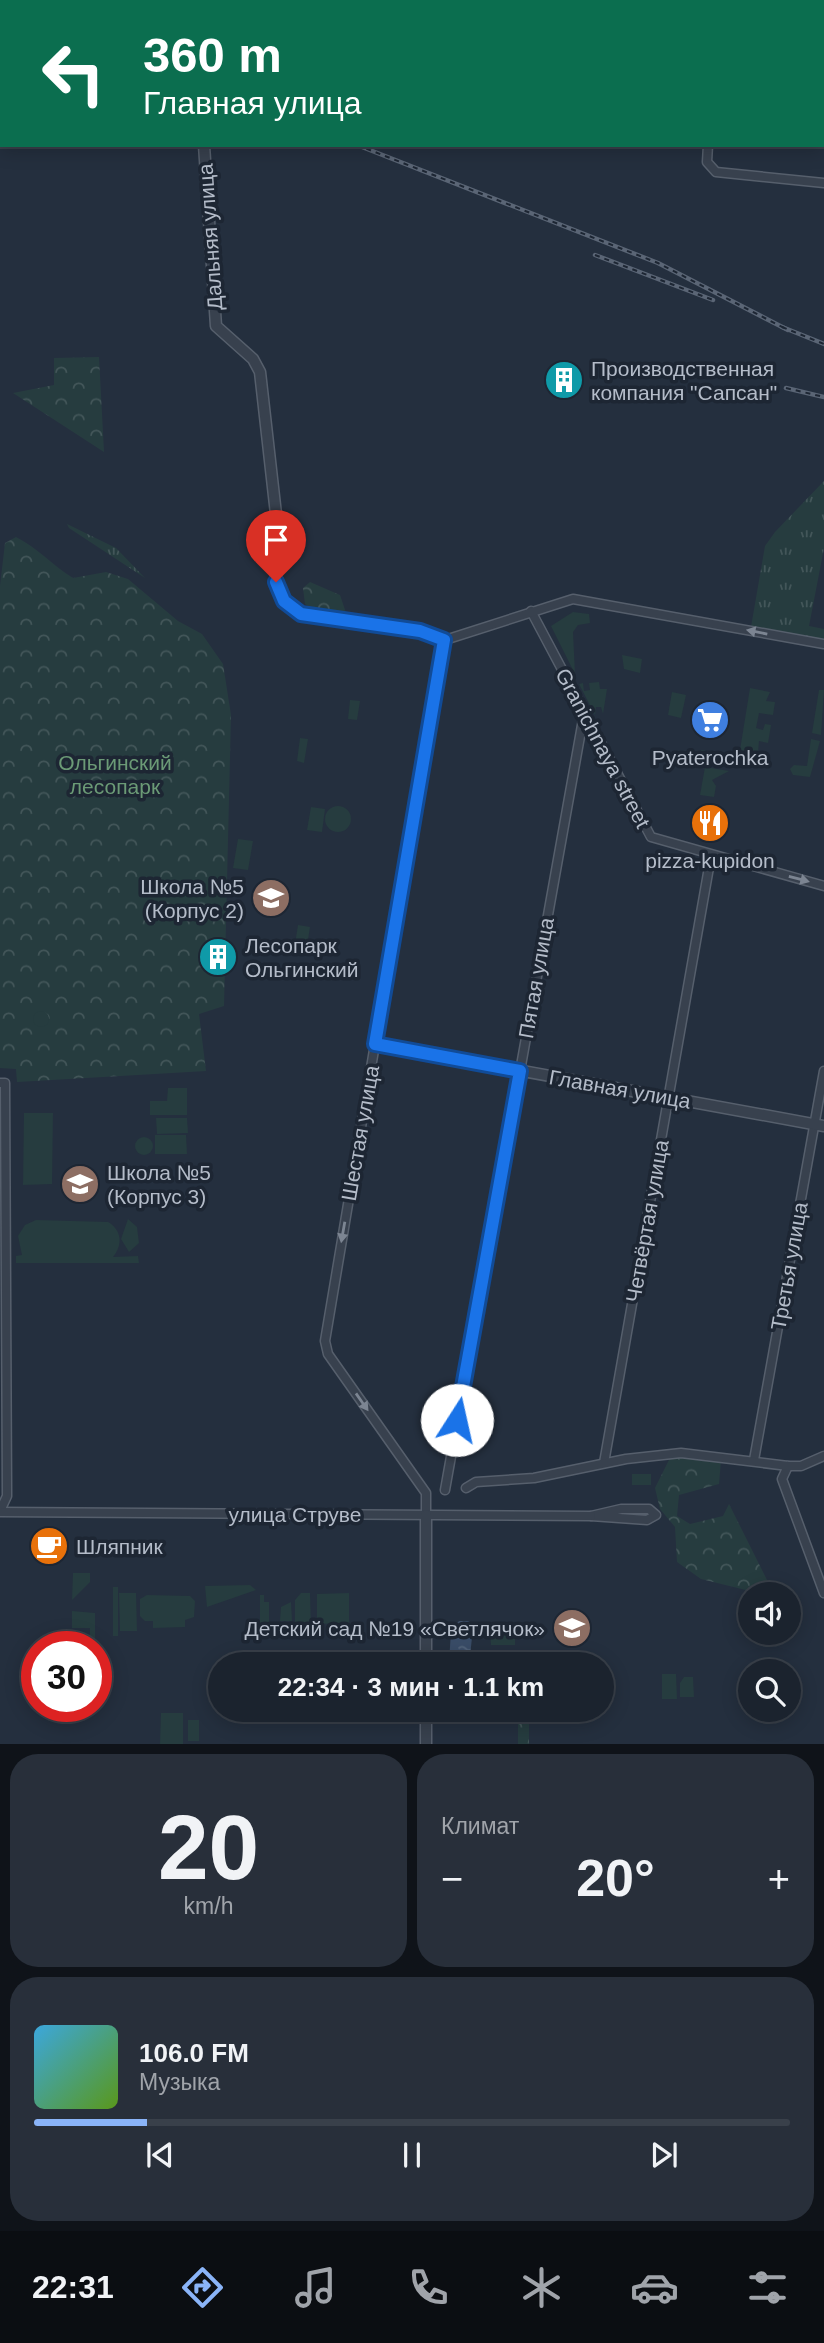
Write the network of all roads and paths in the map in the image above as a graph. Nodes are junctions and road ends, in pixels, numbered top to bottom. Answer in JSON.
{"nodes":[{"id":1,"x":204,"y":147,"type":"edge"},
{"id":2,"x":708,"y":147,"type":"edge"},
{"id":3,"x":824,"y":183,"type":"edge"},
{"id":4,"x":531,"y":611,"type":"junction"},
{"id":5,"x":444,"y":640,"type":"junction"},
{"id":6,"x":824,"y":644,"type":"edge"},
{"id":7,"x":583,"y":714,"type":"junction"},
{"id":8,"x":711,"y":856,"type":"junction"},
{"id":9,"x":824,"y":886,"type":"edge"},
{"id":10,"x":375,"y":1044,"type":"junction"},
{"id":11,"x":520,"y":1071,"type":"junction"},
{"id":12,"x":824,"y":1072,"type":"edge"},
{"id":13,"x":0,"y":1083,"type":"edge"},
{"id":14,"x":668,"y":1098,"type":"junction"},
{"id":15,"x":819,"y":1126,"type":"edge"},
{"id":16,"x":824,"y":1455,"type":"edge"},
{"id":17,"x":754,"y":1460,"type":"junction"},
{"id":18,"x":604,"y":1463,"type":"junction"},
{"id":19,"x":788,"y":1466,"type":"junction"},
{"id":20,"x":466,"y":1488,"type":"dead end"},
{"id":21,"x":445,"y":1490,"type":"dead end"},
{"id":22,"x":0,"y":1512,"type":"edge"},
{"id":23,"x":426,"y":1515,"type":"junction"},
{"id":24,"x":591,"y":1516,"type":"junction"},
{"id":25,"x":824,"y":1593,"type":"edge"},
{"id":26,"x":426,"y":1652,"type":"edge"},
{"id":27,"x":426,"y":1722,"type":"edge"},
{"id":28,"x":426,"y":1744,"type":"edge"}],
"edges":[{"from":1,"to":5,"type":"street","name":"Дальняя улица"},
{"from":2,"to":3,"type":"street"},
{"from":4,"to":5,"type":"street"},
{"from":6,"to":4,"type":"street","one_way":true},
{"from":4,"to":7,"type":"street","name":"Granichnaya street"},
{"from":5,"to":10,"type":"street","name":"Шестая улица"},
{"from":7,"to":8,"type":"street","name":"Granichnaya street"},
{"from":7,"to":11,"type":"street","name":"Пятая улица"},
{"from":8,"to":9,"type":"street","name":"Granichnaya street","one_way":true},
{"from":8,"to":14,"type":"street","name":"Четвёртая улица"},
{"from":10,"to":11,"type":"street","name":"Главная улица"},
{"from":10,"to":23,"type":"street","name":"Шестая улица","one_way":true},
{"from":11,"to":14,"type":"street","name":"Главная улица"},
{"from":11,"to":21,"type":"street","name":"Пятая улица"},
{"from":12,"to":15,"type":"street","name":"Третья улица"},
{"from":13,"to":22,"type":"street"},
{"from":14,"to":15,"type":"street","name":"Главная улица"},
{"from":14,"to":18,"type":"street","name":"Четвёртая улица"},
{"from":15,"to":17,"type":"street","name":"Третья улица"},
{"from":16,"to":19,"type":"street"},
{"from":17,"to":18,"type":"street"},
{"from":17,"to":19,"type":"street"},
{"from":18,"to":20,"type":"street"},
{"from":19,"to":25,"type":"street"},
{"from":22,"to":23,"type":"street","name":"улица Струве"},
{"from":23,"to":24,"type":"street","name":"улица Струве"},
{"from":23,"to":26,"type":"street"},
{"from":24,"to":24,"type":"street","name":"улица Струве"},
{"from":27,"to":28,"type":"street"}]}
